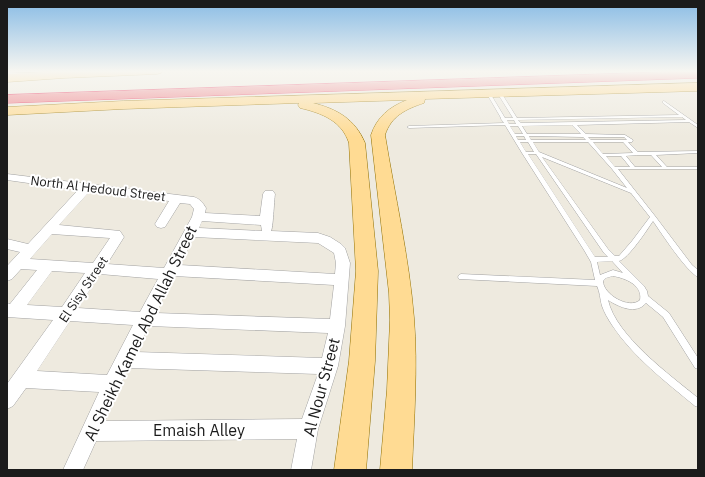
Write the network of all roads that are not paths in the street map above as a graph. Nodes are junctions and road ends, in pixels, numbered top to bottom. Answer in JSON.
{"nodes":[{"id":1,"x":65,"y":93,"type":"edge"},
{"id":2,"x":517,"y":93,"type":"edge"},
{"id":3,"x":494,"y":94,"type":"junction"},
{"id":4,"x":431,"y":96,"type":"junction"},
{"id":5,"x":7,"y":99,"type":"edge"},
{"id":6,"x":286,"y":100,"type":"junction"},
{"id":7,"x":664,"y":102,"type":"dead end"},
{"id":8,"x":7,"y":111,"type":"edge"},
{"id":9,"x":684,"y":116,"type":"junction"},
{"id":10,"x":616,"y":118,"type":"junction"},
{"id":11,"x":517,"y":119,"type":"junction"},
{"id":12,"x":569,"y":119,"type":"junction"},
{"id":13,"x":690,"y":120,"type":"junction"},
{"id":14,"x":622,"y":122,"type":"junction"},
{"id":15,"x":506,"y":123,"type":"junction"},
{"id":16,"x":574,"y":124,"type":"junction"},
{"id":17,"x":521,"y":125,"type":"junction"},
{"id":18,"x":409,"y":127,"type":"dead end"},
{"id":19,"x":698,"y":127,"type":"edge"},
{"id":20,"x":378,"y":135,"type":"junction"},
{"id":21,"x":513,"y":135,"type":"junction"},
{"id":22,"x":527,"y":135,"type":"junction"},
{"id":23,"x":585,"y":136,"type":"junction"},
{"id":24,"x":356,"y":137,"type":"junction"},
{"id":25,"x":517,"y":141,"type":"junction"},
{"id":26,"x":530,"y":142,"type":"junction"},
{"id":27,"x":591,"y":142,"type":"junction"},
{"id":28,"x":624,"y":142,"type":"junction"},
{"id":29,"x":524,"y":153,"type":"junction"},
{"id":30,"x":537,"y":153,"type":"junction"},
{"id":31,"x":698,"y":153,"type":"edge"},
{"id":32,"x":622,"y":154,"type":"junction"},
{"id":33,"x":637,"y":154,"type":"junction"},
{"id":34,"x":652,"y":154,"type":"junction"},
{"id":35,"x":603,"y":155,"type":"junction"},
{"id":36,"x":614,"y":168,"type":"junction"},
{"id":37,"x":634,"y":168,"type":"junction"},
{"id":38,"x":666,"y":168,"type":"junction"},
{"id":39,"x":698,"y":168,"type":"edge"},
{"id":40,"x":7,"y":177,"type":"edge"},
{"id":41,"x":87,"y":187,"type":"junction"},
{"id":42,"x":635,"y":193,"type":"junction"},
{"id":43,"x":269,"y":194,"type":"dead end"},
{"id":44,"x":183,"y":199,"type":"junction"},
{"id":45,"x":653,"y":216,"type":"junction"},
{"id":46,"x":198,"y":217,"type":"junction"},
{"id":47,"x":266,"y":221,"type":"junction"},
{"id":48,"x":161,"y":224,"type":"dead end"},
{"id":49,"x":48,"y":229,"type":"junction"},
{"id":50,"x":190,"y":232,"type":"junction"},
{"id":51,"x":278,"y":236,"type":"junction"},
{"id":52,"x":7,"y":244,"type":"edge"},
{"id":53,"x":29,"y":250,"type":"junction"},
{"id":54,"x":593,"y":260,"type":"junction"},
{"id":55,"x":613,"y":260,"type":"junction"},
{"id":56,"x":18,"y":263,"type":"junction"},
{"id":57,"x":49,"y":265,"type":"junction"},
{"id":58,"x":97,"y":269,"type":"junction"},
{"id":59,"x":169,"y":272,"type":"junction"},
{"id":60,"x":698,"y":274,"type":"edge"},
{"id":61,"x":7,"y":275,"type":"edge"},
{"id":62,"x":461,"y":277,"type":"dead end"},
{"id":63,"x":341,"y":280,"type":"junction"},
{"id":64,"x":599,"y":283,"type":"junction"},
{"id":65,"x":639,"y":284,"type":"junction"},
{"id":66,"x":603,"y":292,"type":"junction"},
{"id":67,"x":645,"y":298,"type":"junction"},
{"id":68,"x":10,"y":311,"type":"edge"},
{"id":69,"x":66,"y":314,"type":"junction"},
{"id":70,"x":144,"y":319,"type":"junction"},
{"id":71,"x":337,"y":326,"type":"junction"},
{"id":72,"x":123,"y":360,"type":"junction"},
{"id":73,"x":698,"y":365,"type":"edge"},
{"id":74,"x":329,"y":366,"type":"junction"},
{"id":75,"x":21,"y":379,"type":"junction"},
{"id":76,"x":112,"y":384,"type":"junction"},
{"id":77,"x":7,"y":399,"type":"edge"},
{"id":78,"x":698,"y":403,"type":"edge"},
{"id":79,"x":308,"y":430,"type":"junction"},
{"id":80,"x":90,"y":431,"type":"junction"},
{"id":81,"x":73,"y":470,"type":"edge"},
{"id":82,"x":301,"y":470,"type":"edge"},
{"id":83,"x":350,"y":470,"type":"edge"},
{"id":84,"x":396,"y":470,"type":"edge"}],
"edges":[{"from":1,"to":5,"type":"highway"},
{"from":2,"to":3,"type":"main road"},
{"from":3,"to":4,"type":"main road"},
{"from":3,"to":11,"type":"lane"},
{"from":3,"to":15,"type":"lane"},
{"from":4,"to":6,"type":"main road"},
{"from":4,"to":20,"type":"main road"},
{"from":6,"to":8,"type":"main road"},
{"from":6,"to":24,"type":"main road"},
{"from":7,"to":9,"type":"lane"},
{"from":9,"to":10,"type":"lane"},
{"from":9,"to":13,"type":"lane"},
{"from":10,"to":12,"type":"lane"},
{"from":10,"to":14,"type":"lane"},
{"from":11,"to":12,"type":"lane"},
{"from":11,"to":15,"type":"lane"},
{"from":11,"to":17,"type":"lane"},
{"from":12,"to":16,"type":"lane"},
{"from":13,"to":14,"type":"lane"},
{"from":13,"to":19,"type":"lane"},
{"from":14,"to":16,"type":"lane"},
{"from":15,"to":17,"type":"lane"},
{"from":15,"to":18,"type":"lane"},
{"from":15,"to":21,"type":"lane"},
{"from":16,"to":17,"type":"lane"},
{"from":16,"to":23,"type":"lane"},
{"from":17,"to":22,"type":"lane"},
{"from":20,"to":24,"type":"main road"},
{"from":20,"to":84,"type":"main road"},
{"from":21,"to":22,"type":"lane"},
{"from":21,"to":25,"type":"lane"},
{"from":22,"to":23,"type":"lane"},
{"from":22,"to":26,"type":"lane"},
{"from":23,"to":27,"type":"lane"},
{"from":23,"to":28,"type":"lane"},
{"from":24,"to":83,"type":"main road"},
{"from":25,"to":26,"type":"lane"},
{"from":25,"to":29,"type":"lane"},
{"from":26,"to":27,"type":"lane"},
{"from":26,"to":30,"type":"lane"},
{"from":27,"to":28,"type":"lane"},
{"from":27,"to":35,"type":"lane"},
{"from":28,"to":33,"type":"lane"},
{"from":29,"to":30,"type":"lane"},
{"from":29,"to":54,"type":"lane"},
{"from":30,"to":42,"type":"lane"},
{"from":30,"to":55,"type":"lane"},
{"from":31,"to":34,"type":"lane"},
{"from":32,"to":33,"type":"lane"},
{"from":32,"to":35,"type":"lane"},
{"from":32,"to":37,"type":"lane"},
{"from":33,"to":34,"type":"lane"},
{"from":34,"to":38,"type":"lane"},
{"from":35,"to":36,"type":"lane"},
{"from":36,"to":37,"type":"lane"},
{"from":36,"to":42,"type":"lane"},
{"from":37,"to":38,"type":"lane"},
{"from":38,"to":39,"type":"lane"},
{"from":40,"to":41,"type":"street","name":"North Al Hedoud Street"},
{"from":41,"to":44,"type":"street","name":"North Al Hedoud Street"},
{"from":41,"to":49,"type":"street"},
{"from":42,"to":45,"type":"lane"},
{"from":43,"to":47,"type":"street"},
{"from":44,"to":46,"type":"street","name":"Al Sheikh Kamel Abd Allah Street"},
{"from":44,"to":48,"type":"street"},
{"from":45,"to":55,"type":"lane"},
{"from":45,"to":60,"type":"lane"},
{"from":46,"to":47,"type":"street"},
{"from":46,"to":50,"type":"street","name":"Al Sheikh Kamel Abd Allah Street"},
{"from":47,"to":51,"type":"street"},
{"from":49,"to":53,"type":"street"},
{"from":49,"to":58,"type":"street","name":"El Sisy Street"},
{"from":50,"to":51,"type":"street"},
{"from":50,"to":59,"type":"street","name":"Al Sheikh Kamel Abd Allah Street"},
{"from":51,"to":63,"type":"street","name":"Al Nour Street"},
{"from":52,"to":53,"type":"street"},
{"from":53,"to":56,"type":"street"},
{"from":54,"to":55,"type":"lane"},
{"from":54,"to":64,"type":"lane"},
{"from":55,"to":65,"type":"lane"},
{"from":56,"to":57,"type":"street"},
{"from":56,"to":61,"type":"street"},
{"from":57,"to":58,"type":"street"},
{"from":57,"to":68,"type":"street"},
{"from":58,"to":59,"type":"street"},
{"from":58,"to":69,"type":"street","name":"El Sisy Street"},
{"from":59,"to":63,"type":"street"},
{"from":59,"to":70,"type":"street","name":"Al Sheikh Kamel Abd Allah Street"},
{"from":62,"to":64,"type":"lane"},
{"from":63,"to":71,"type":"street","name":"Al Nour Street"},
{"from":64,"to":65,"type":"lane"},
{"from":64,"to":66,"type":"lane"},
{"from":65,"to":67,"type":"lane"},
{"from":66,"to":67,"type":"lane"},
{"from":66,"to":78,"type":"lane"},
{"from":67,"to":73,"type":"lane"},
{"from":68,"to":69,"type":"street"},
{"from":69,"to":70,"type":"street"},
{"from":69,"to":75,"type":"street","name":"El Sisy Street"},
{"from":70,"to":71,"type":"street"},
{"from":70,"to":72,"type":"street","name":"Al Sheikh Kamel Abd Allah Street"},
{"from":71,"to":74,"type":"street","name":"Al Nour Street"},
{"from":72,"to":74,"type":"street"},
{"from":72,"to":76,"type":"street","name":"Al Sheikh Kamel Abd Allah Street"},
{"from":74,"to":79,"type":"street","name":"Al Nour Street"},
{"from":75,"to":76,"type":"street"},
{"from":75,"to":77,"type":"street","name":"El Sisy Street"},
{"from":76,"to":80,"type":"street","name":"Al Sheikh Kamel Abd Allah Street"},
{"from":79,"to":80,"type":"street","name":"Emaish Alley"},
{"from":79,"to":82,"type":"street","name":"Al Nour Street"},
{"from":80,"to":81,"type":"street","name":"Al Sheikh Kamel Abd Allah Street"}]}
